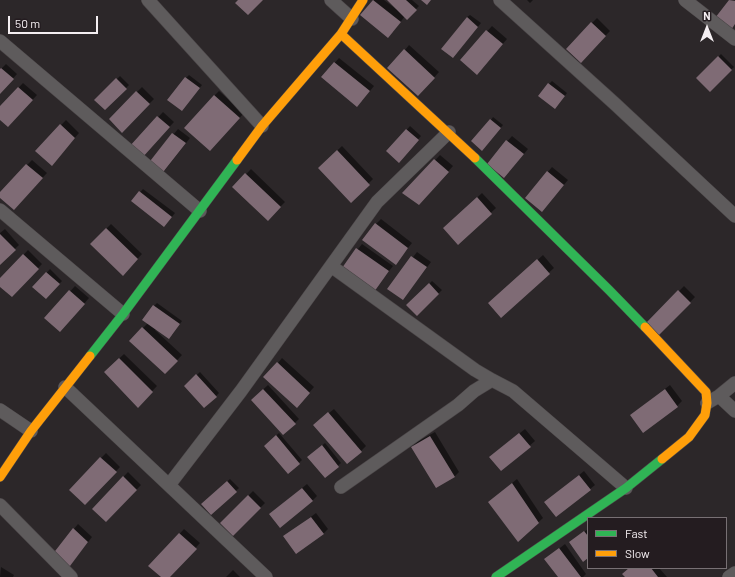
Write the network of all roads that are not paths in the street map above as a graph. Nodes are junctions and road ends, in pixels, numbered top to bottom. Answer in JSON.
{"nodes":[{"id":1,"x":148,"y":0,"type":"edge"},
{"id":2,"x":331,"y":0,"type":"edge"},
{"id":3,"x":363,"y":0,"type":"edge"},
{"id":4,"x":500,"y":0,"type":"edge"},
{"id":5,"x":685,"y":0,"type":"edge"},
{"id":6,"x":352,"y":19,"type":"junction"},
{"id":7,"x":341,"y":34,"type":"junction"},
{"id":8,"x":735,"y":39,"type":"edge"},
{"id":9,"x":0,"y":41,"type":"edge"},
{"id":10,"x":262,"y":126,"type":"junction"},
{"id":11,"x":449,"y":132,"type":"junction"},
{"id":12,"x":0,"y":210,"type":"edge"},
{"id":13,"x":200,"y":211,"type":"junction"},
{"id":14,"x":735,"y":216,"type":"edge"},
{"id":15,"x":331,"y":266,"type":"junction"},
{"id":16,"x":124,"y":314,"type":"junction"},
{"id":17,"x":475,"y":370,"type":"junction"},
{"id":18,"x":492,"y":380,"type":"junction"},
{"id":19,"x":735,"y":383,"type":"edge"},
{"id":20,"x":65,"y":387,"type":"junction"},
{"id":21,"x":474,"y":392,"type":"junction"},
{"id":22,"x":719,"y":396,"type":"junction"},
{"id":23,"x":707,"y":403,"type":"junction"},
{"id":24,"x":0,"y":410,"type":"edge"},
{"id":25,"x":735,"y":411,"type":"edge"},
{"id":26,"x":31,"y":431,"type":"junction"},
{"id":27,"x":0,"y":477,"type":"edge"},
{"id":28,"x":169,"y":485,"type":"junction"},
{"id":29,"x":341,"y":488,"type":"dead end"},
{"id":30,"x":626,"y":488,"type":"junction"},
{"id":31,"x":0,"y":505,"type":"edge"},
{"id":32,"x":735,"y":573,"type":"edge"},
{"id":33,"x":71,"y":577,"type":"edge"},
{"id":34,"x":266,"y":577,"type":"edge"},
{"id":35,"x":496,"y":577,"type":"edge"},
{"id":36,"x":729,"y":577,"type":"edge"}],
"edges":[{"from":1,"to":10,"type":"street"},
{"from":2,"to":6,"type":"street"},
{"from":3,"to":6,"type":"street"},
{"from":4,"to":14,"type":"street"},
{"from":5,"to":8,"type":"street"},
{"from":6,"to":7,"type":"street"},
{"from":7,"to":10,"type":"street"},
{"from":7,"to":11,"type":"street"},
{"from":9,"to":13,"type":"street"},
{"from":10,"to":13,"type":"street"},
{"from":11,"to":15,"type":"street"},
{"from":11,"to":23,"type":"street"},
{"from":12,"to":16,"type":"street"},
{"from":13,"to":16,"type":"street"},
{"from":15,"to":17,"type":"street"},
{"from":15,"to":28,"type":"street"},
{"from":16,"to":20,"type":"street"},
{"from":17,"to":18,"type":"street"},
{"from":17,"to":21,"type":"street"},
{"from":18,"to":21,"type":"street"},
{"from":18,"to":30,"type":"street"},
{"from":19,"to":22,"type":"street"},
{"from":20,"to":26,"type":"street"},
{"from":20,"to":28,"type":"street"},
{"from":21,"to":29,"type":"street"},
{"from":22,"to":23,"type":"street"},
{"from":22,"to":25,"type":"street"},
{"from":23,"to":30,"type":"street"},
{"from":24,"to":26,"type":"street"},
{"from":26,"to":27,"type":"street"},
{"from":28,"to":34,"type":"street"},
{"from":30,"to":35,"type":"street"},
{"from":31,"to":33,"type":"street"},
{"from":32,"to":36,"type":"street"}]}
